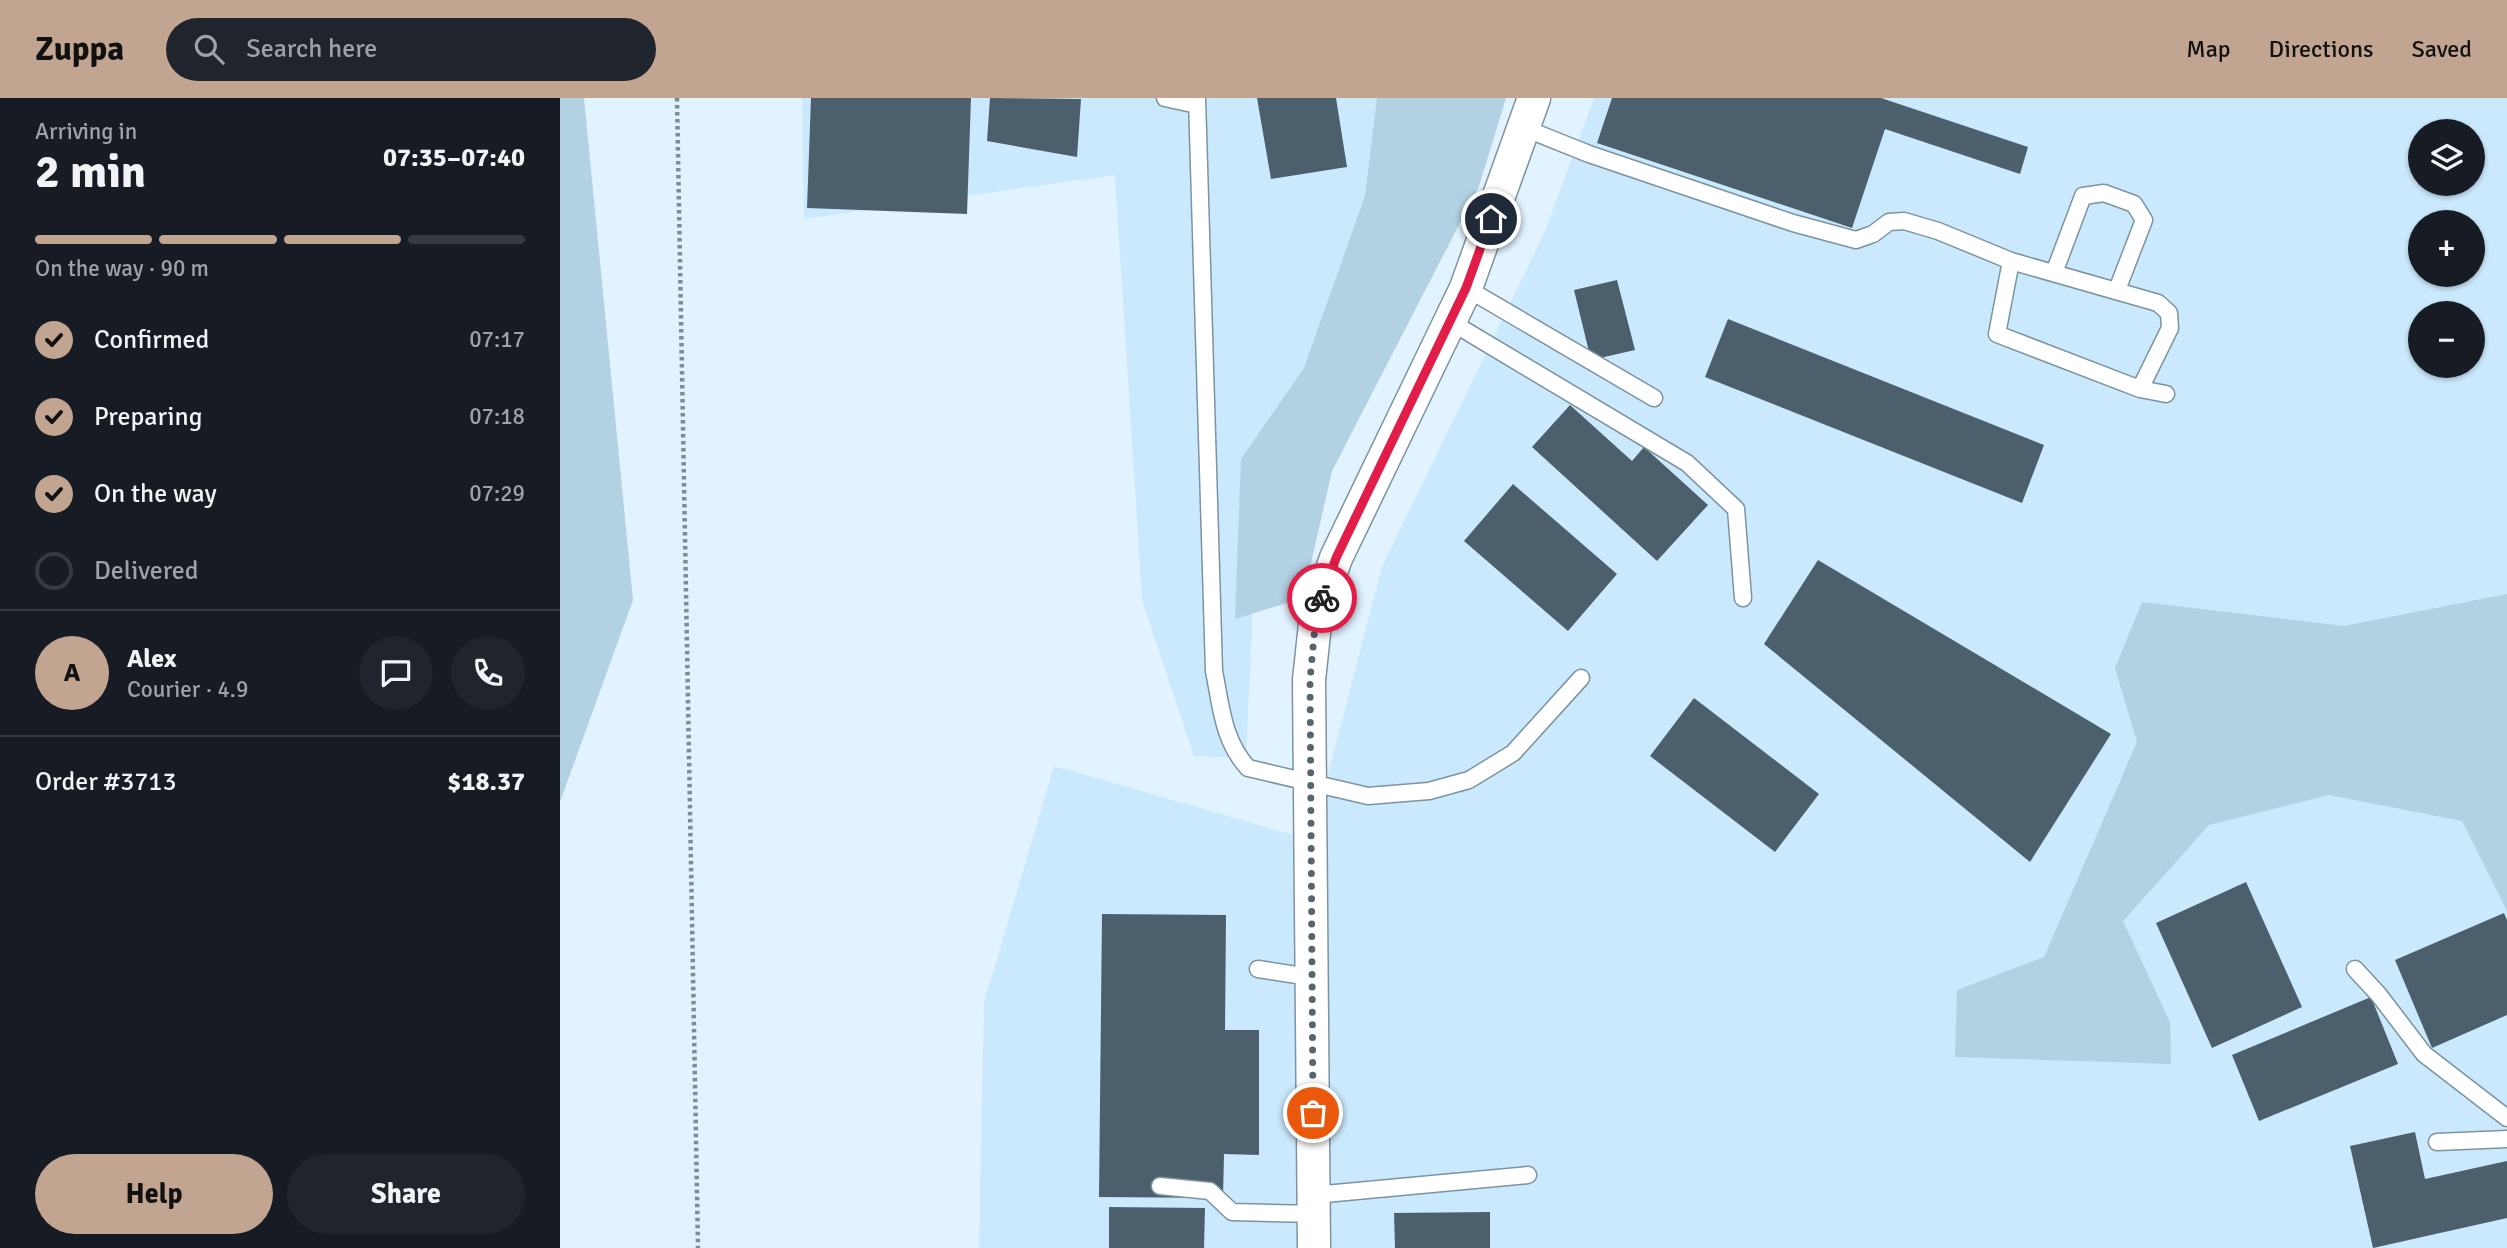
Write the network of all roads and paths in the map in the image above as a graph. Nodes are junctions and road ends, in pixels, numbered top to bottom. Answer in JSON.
{"nodes":[{"id":1,"x":677,"y":98,"type":"edge"},
{"id":2,"x":1165,"y":98,"type":"edge"},
{"id":3,"x":1534,"y":98,"type":"edge"},
{"id":4,"x":1197,"y":101,"type":"edge"},
{"id":5,"x":1524,"y":128,"type":"junction"},
{"id":6,"x":2011,"y":261,"type":"junction"},
{"id":7,"x":2054,"y":273,"type":"junction"},
{"id":8,"x":1466,"y":288,"type":"junction"},
{"id":9,"x":2117,"y":290,"type":"junction"},
{"id":10,"x":1451,"y":322,"type":"junction"},
{"id":11,"x":2140,"y":389,"type":"junction"},
{"id":12,"x":2166,"y":394,"type":"dead end"},
{"id":13,"x":1654,"y":398,"type":"dead end"},
{"id":14,"x":1743,"y":598,"type":"dead end"},
{"id":15,"x":1581,"y":678,"type":"dead end"},
{"id":16,"x":1311,"y":784,"type":"junction"},
{"id":17,"x":1258,"y":969,"type":"dead end"},
{"id":18,"x":2355,"y":969,"type":"dead end"},
{"id":19,"x":1310,"y":977,"type":"junction"},
{"id":20,"x":2507,"y":1118,"type":"edge"},
{"id":21,"x":2507,"y":1139,"type":"edge"},
{"id":22,"x":2437,"y":1142,"type":"dead end"},
{"id":23,"x":1528,"y":1175,"type":"dead end"},
{"id":24,"x":1160,"y":1186,"type":"dead end"},
{"id":25,"x":1314,"y":1205,"type":"junction"},
{"id":26,"x":698,"y":1248,"type":"edge"},
{"id":27,"x":1314,"y":1248,"type":"edge"}],
"edges":[{"from":1,"to":26,"type":"path"},
{"from":2,"to":4,"type":"lane"},
{"from":3,"to":5,"type":"street"},
{"from":4,"to":16,"type":"lane"},
{"from":5,"to":6,"type":"lane"},
{"from":5,"to":8,"type":"street"},
{"from":6,"to":7,"type":"lane"},
{"from":6,"to":11,"type":"lane"},
{"from":7,"to":9,"type":"lane"},
{"from":7,"to":9,"type":"lane"},
{"from":8,"to":10,"type":"street"},
{"from":8,"to":13,"type":"lane"},
{"from":9,"to":11,"type":"lane"},
{"from":10,"to":14,"type":"lane"},
{"from":10,"to":16,"type":"street"},
{"from":11,"to":12,"type":"lane"},
{"from":15,"to":16,"type":"lane"},
{"from":16,"to":19,"type":"street"},
{"from":17,"to":19,"type":"lane"},
{"from":18,"to":20,"type":"lane"},
{"from":19,"to":25,"type":"street"},
{"from":21,"to":22,"type":"lane"},
{"from":23,"to":25,"type":"lane"},
{"from":24,"to":25,"type":"lane"},
{"from":25,"to":27,"type":"street"}]}
